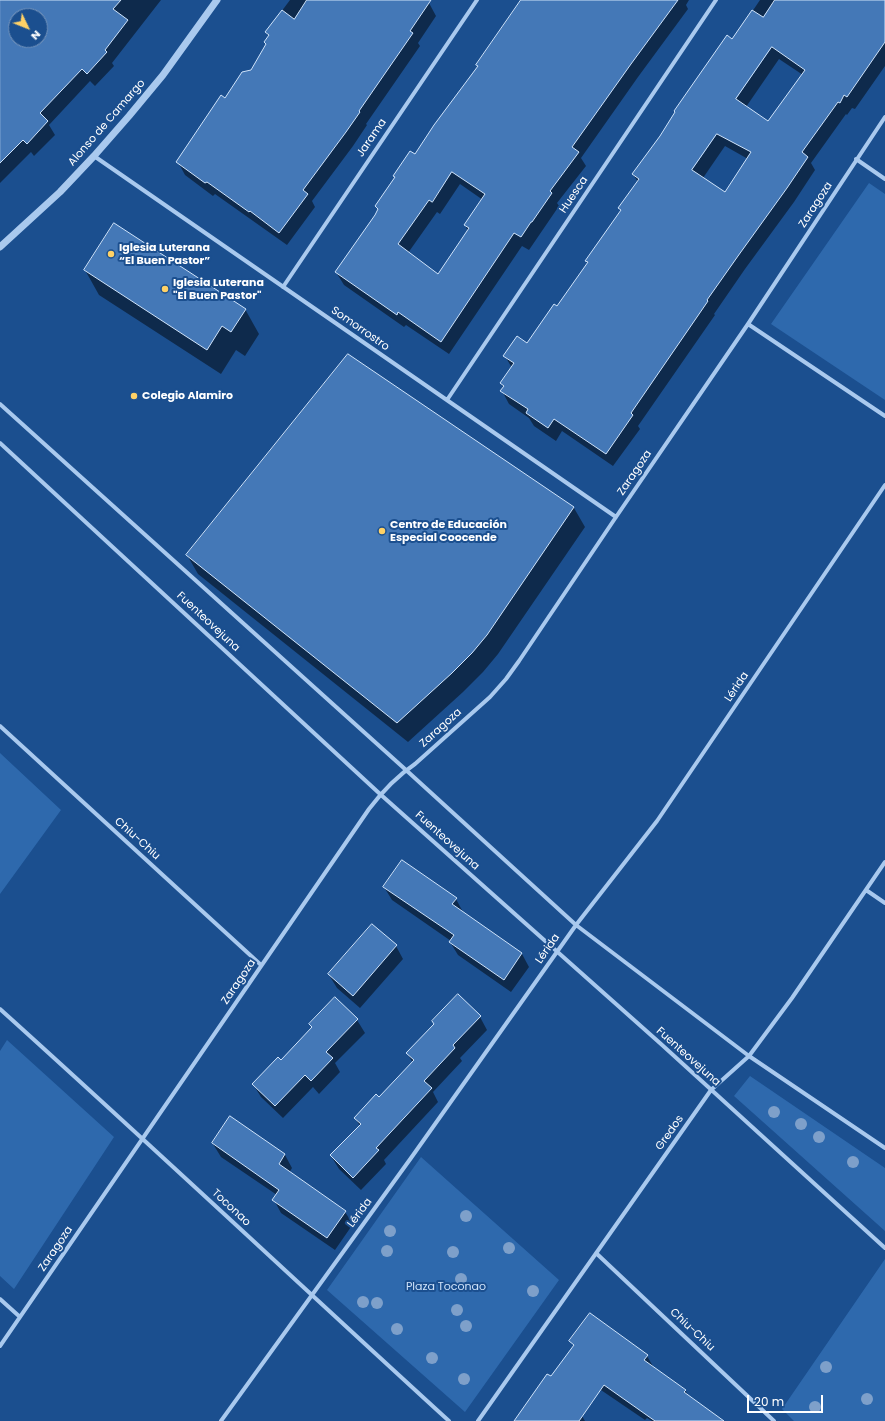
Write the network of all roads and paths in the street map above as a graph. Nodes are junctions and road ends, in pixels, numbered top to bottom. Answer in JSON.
{"nodes":[{"id":1,"x":216,"y":0,"type":"edge"},
{"id":2,"x":476,"y":0,"type":"edge"},
{"id":3,"x":716,"y":0,"type":"edge"},
{"id":4,"x":885,"y":117,"type":"edge"},
{"id":5,"x":94,"y":156,"type":"junction"},
{"id":6,"x":856,"y":159,"type":"junction"},
{"id":7,"x":885,"y":179,"type":"edge"},
{"id":8,"x":0,"y":248,"type":"edge"},
{"id":9,"x":283,"y":287,"type":"junction"},
{"id":10,"x":748,"y":324,"type":"junction"},
{"id":11,"x":447,"y":400,"type":"junction"},
{"id":12,"x":0,"y":404,"type":"edge"},
{"id":13,"x":885,"y":416,"type":"edge"},
{"id":14,"x":0,"y":443,"type":"edge"},
{"id":15,"x":885,"y":485,"type":"edge"},
{"id":16,"x":616,"y":517,"type":"junction"},
{"id":17,"x":0,"y":726,"type":"edge"},
{"id":18,"x":406,"y":770,"type":"junction"},
{"id":19,"x":380,"y":794,"type":"junction"},
{"id":20,"x":885,"y":862,"type":"edge"},
{"id":21,"x":866,"y":890,"type":"junction"},
{"id":22,"x":885,"y":903,"type":"edge"},
{"id":23,"x":576,"y":925,"type":"junction"},
{"id":24,"x":558,"y":952,"type":"junction"},
{"id":25,"x":261,"y":965,"type":"junction"},
{"id":26,"x":0,"y":1009,"type":"edge"},
{"id":27,"x":749,"y":1056,"type":"junction"},
{"id":28,"x":711,"y":1090,"type":"junction"},
{"id":29,"x":143,"y":1138,"type":"junction"},
{"id":30,"x":885,"y":1148,"type":"edge"},
{"id":31,"x":885,"y":1248,"type":"edge"},
{"id":32,"x":596,"y":1253,"type":"junction"},
{"id":33,"x":312,"y":1295,"type":"junction"},
{"id":34,"x":0,"y":1299,"type":"edge"},
{"id":35,"x":20,"y":1317,"type":"junction"},
{"id":36,"x":0,"y":1346,"type":"edge"},
{"id":37,"x":221,"y":1421,"type":"edge"},
{"id":38,"x":450,"y":1421,"type":"edge"},
{"id":39,"x":478,"y":1421,"type":"edge"},
{"id":40,"x":774,"y":1421,"type":"edge"}],
"edges":[{"from":1,"to":5,"type":"street","name":"Alonso de Camargo"},
{"from":2,"to":9,"type":"street","name":"Jarama"},
{"from":3,"to":11,"type":"street","name":"Huesca"},
{"from":4,"to":6,"type":"street","name":"Zaragoza"},
{"from":5,"to":8,"type":"street","name":"Alonso de Camargo"},
{"from":5,"to":9,"type":"street","name":"Somorrostro"},
{"from":6,"to":7,"type":"street"},
{"from":6,"to":10,"type":"street","name":"Zaragoza"},
{"from":9,"to":11,"type":"street","name":"Somorrostro"},
{"from":10,"to":13,"type":"street"},
{"from":10,"to":16,"type":"street","name":"Zaragoza"},
{"from":11,"to":16,"type":"street","name":"Somorrostro"},
{"from":12,"to":18,"type":"street","name":"Fuenteovejuna"},
{"from":14,"to":19,"type":"street","name":"Fuenteovejuna"},
{"from":15,"to":23,"type":"street","name":"Lérida"},
{"from":16,"to":18,"type":"street","name":"Zaragoza"},
{"from":17,"to":25,"type":"street","name":"Chiu-Chiu"},
{"from":18,"to":19,"type":"street","name":"Zaragoza"},
{"from":18,"to":23,"type":"street","name":"Fuenteovejuna"},
{"from":19,"to":24,"type":"street","name":"Fuenteovejuna"},
{"from":19,"to":25,"type":"street","name":"Zaragoza"},
{"from":20,"to":21,"type":"street","name":"Gredos"},
{"from":21,"to":22,"type":"street"},
{"from":21,"to":27,"type":"street","name":"Gredos"},
{"from":23,"to":24,"type":"street","name":"Lérida"},
{"from":23,"to":27,"type":"street","name":"Fuenteovejuna"},
{"from":24,"to":28,"type":"street","name":"Fuenteovejuna"},
{"from":24,"to":33,"type":"street","name":"Lérida"},
{"from":25,"to":29,"type":"street","name":"Zaragoza"},
{"from":26,"to":29,"type":"street","name":"Toconao"},
{"from":27,"to":28,"type":"street","name":"Gredos"},
{"from":27,"to":30,"type":"street","name":"Fuenteovejuna"},
{"from":28,"to":31,"type":"street","name":"Fuenteovejuna"},
{"from":28,"to":32,"type":"street","name":"Gredos"},
{"from":29,"to":33,"type":"street","name":"Toconao"},
{"from":29,"to":35,"type":"street","name":"Zaragoza"},
{"from":32,"to":39,"type":"street","name":"Gredos"},
{"from":32,"to":40,"type":"street","name":"Chiu-Chiu"},
{"from":33,"to":37,"type":"street","name":"Lérida"},
{"from":33,"to":38,"type":"street","name":"Toconao"},
{"from":34,"to":35,"type":"street"},
{"from":35,"to":36,"type":"street","name":"Zaragoza"}]}
